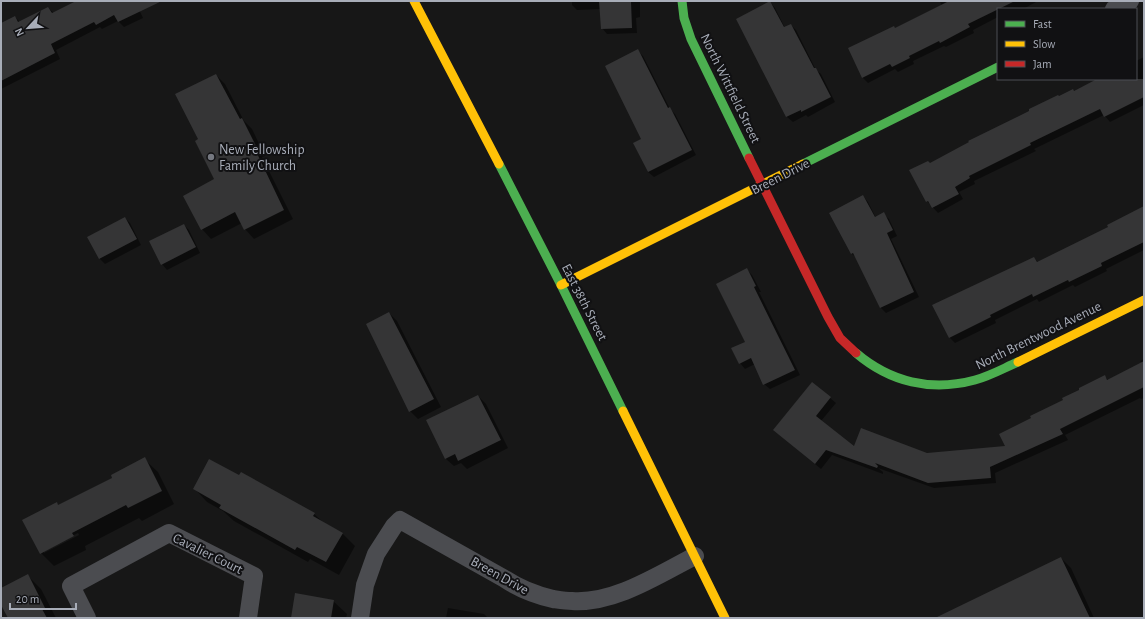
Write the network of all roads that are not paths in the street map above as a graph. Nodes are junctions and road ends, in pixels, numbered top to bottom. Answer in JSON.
{"nodes":[{"id":1,"x":414,"y":1,"type":"edge"},
{"id":2,"x":682,"y":1,"type":"edge"},
{"id":3,"x":1130,"y":1,"type":"edge"},
{"id":4,"x":1116,"y":8,"type":"edge"},
{"id":5,"x":997,"y":68,"type":"edge"},
{"id":6,"x":764,"y":185,"type":"junction"},
{"id":7,"x":561,"y":285,"type":"junction"},
{"id":8,"x":1144,"y":300,"type":"edge"},
{"id":9,"x":695,"y":556,"type":"junction"},
{"id":10,"x":87,"y":618,"type":"edge"},
{"id":11,"x":248,"y":618,"type":"edge"},
{"id":12,"x":360,"y":618,"type":"edge"},
{"id":13,"x":725,"y":618,"type":"edge"}],
"edges":[{"from":1,"to":7,"type":"street","name":"East 38th Street"},
{"from":2,"to":6,"type":"street","name":"North Wittfield Street"},
{"from":3,"to":4,"type":"street"},
{"from":5,"to":6,"type":"street","name":"Breen Drive"},
{"from":6,"to":7,"type":"street","name":"Breen Drive"},
{"from":6,"to":8,"type":"street","name":"North Brentwood Avenue"},
{"from":7,"to":9,"type":"street","name":"East 38th Street"},
{"from":9,"to":12,"type":"street","name":"Breen Drive"},
{"from":9,"to":13,"type":"street","name":"East 38th Street"},
{"from":10,"to":11,"type":"street","name":"Cavalier Court"}]}
